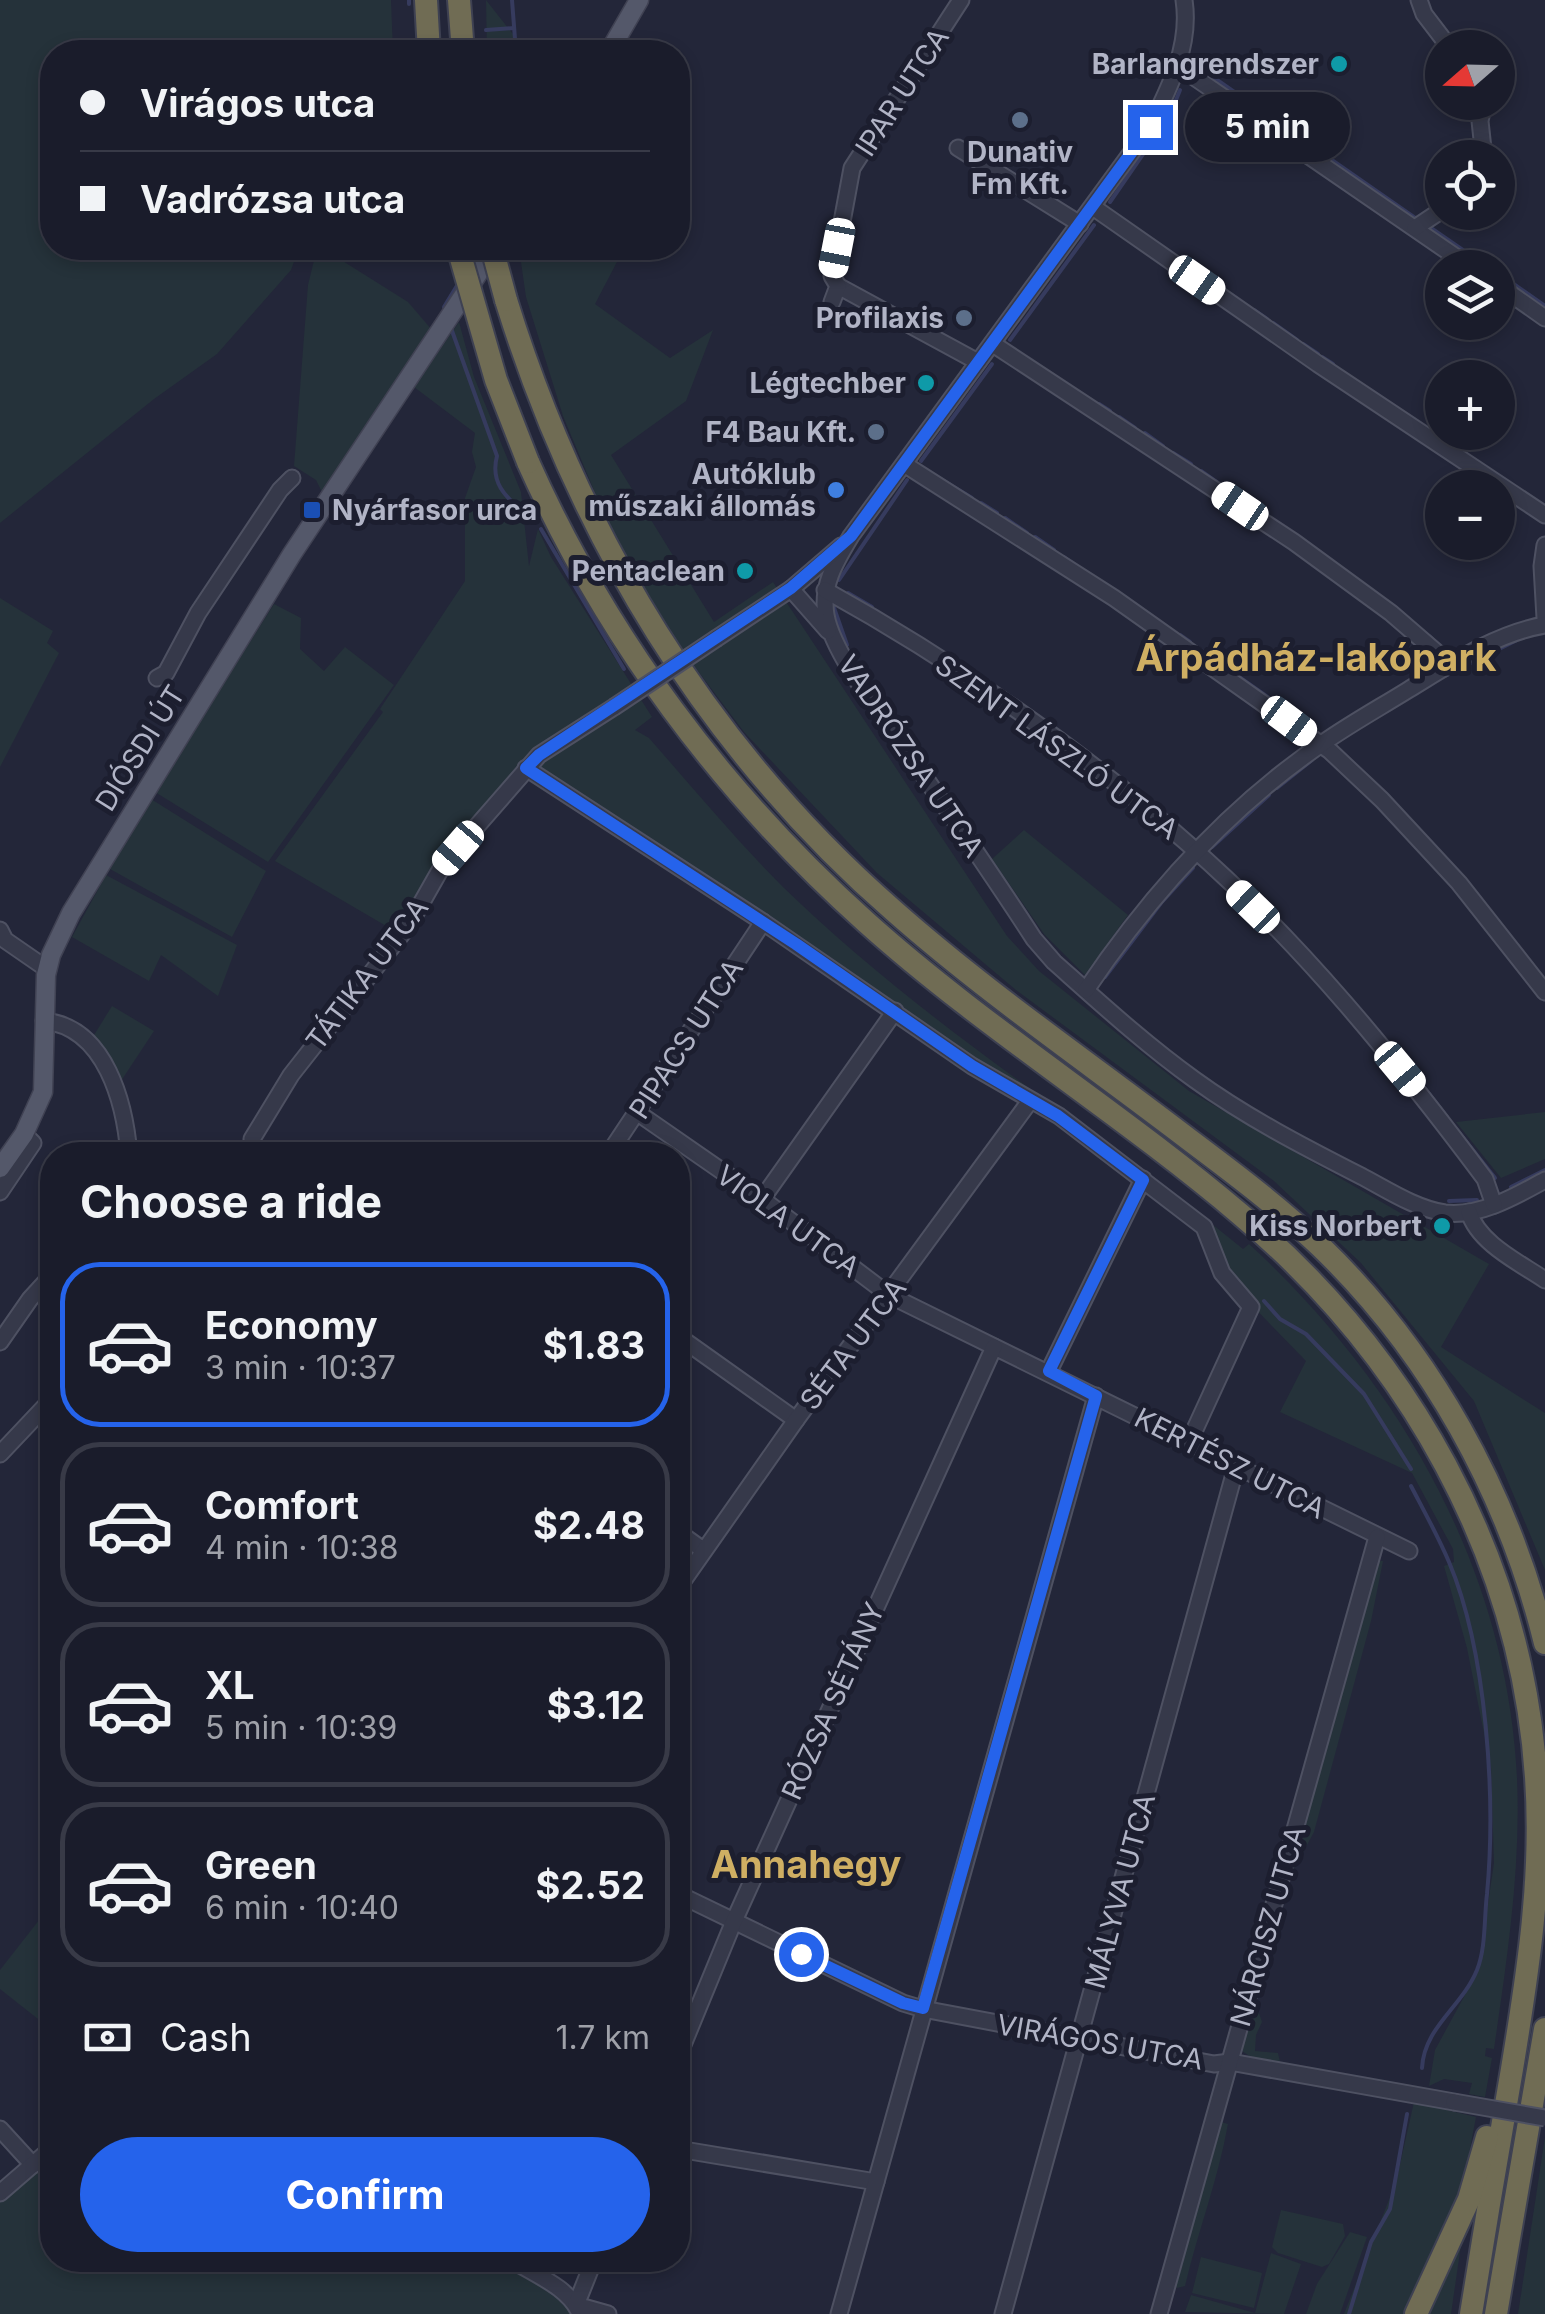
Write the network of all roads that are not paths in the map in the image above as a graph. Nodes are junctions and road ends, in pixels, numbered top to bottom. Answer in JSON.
{"nodes":[{"id":1,"x":426,"y":0,"type":"edge"},
{"id":2,"x":459,"y":0,"type":"edge"},
{"id":3,"x":640,"y":0,"type":"edge"},
{"id":4,"x":961,"y":0,"type":"edge"},
{"id":5,"x":1184,"y":0,"type":"edge"},
{"id":6,"x":1419,"y":0,"type":"edge"},
{"id":7,"x":1436,"y":30,"type":"edge"},
{"id":8,"x":428,"y":40,"type":"edge"},
{"id":9,"x":462,"y":40,"type":"edge"},
{"id":10,"x":616,"y":40,"type":"edge"},
{"id":11,"x":1178,"y":66,"type":"junction"},
{"id":12,"x":958,"y":148,"type":"dead end"},
{"id":13,"x":1093,"y":207,"type":"junction"},
{"id":14,"x":1425,"y":221,"type":"edge"},
{"id":15,"x":1080,"y":224,"type":"junction"},
{"id":16,"x":1415,"y":228,"type":"junction"},
{"id":17,"x":1446,"y":250,"type":"edge"},
{"id":18,"x":461,"y":260,"type":"edge"},
{"id":19,"x":485,"y":260,"type":"edge"},
{"id":20,"x":496,"y":260,"type":"edge"},
{"id":21,"x":838,"y":286,"type":"junction"},
{"id":22,"x":1515,"y":297,"type":"edge"},
{"id":23,"x":832,"y":302,"type":"dead end"},
{"id":24,"x":1545,"y":318,"type":"edge"},
{"id":25,"x":993,"y":344,"type":"junction"},
{"id":26,"x":978,"y":362,"type":"junction"},
{"id":27,"x":904,"y":464,"type":"junction"},
{"id":28,"x":292,"y":478,"type":"dead end"},
{"id":29,"x":1545,"y":515,"type":"edge"},
{"id":30,"x":851,"y":536,"type":"junction"},
{"id":31,"x":1545,"y":546,"type":"edge"},
{"id":32,"x":791,"y":588,"type":"junction"},
{"id":33,"x":826,"y":590,"type":"junction"},
{"id":34,"x":775,"y":600,"type":"junction"},
{"id":35,"x":802,"y":602,"type":"junction"},
{"id":36,"x":1545,"y":622,"type":"edge"},
{"id":37,"x":831,"y":634,"type":"junction"},
{"id":38,"x":1450,"y":664,"type":"junction"},
{"id":39,"x":157,"y":678,"type":"dead end"},
{"id":40,"x":1321,"y":744,"type":"junction"},
{"id":41,"x":526,"y":768,"type":"junction"},
{"id":42,"x":1196,"y":851,"type":"junction"},
{"id":43,"x":763,"y":922,"type":"junction"},
{"id":44,"x":0,"y":930,"type":"edge"},
{"id":45,"x":47,"y":969,"type":"junction"},
{"id":46,"x":1086,"y":990,"type":"junction"},
{"id":47,"x":1545,"y":992,"type":"edge"},
{"id":48,"x":895,"y":1011,"type":"junction"},
{"id":49,"x":44,"y":1021,"type":"junction"},
{"id":50,"x":1030,"y":1101,"type":"junction"},
{"id":51,"x":638,"y":1113,"type":"junction"},
{"id":52,"x":24,"y":1134,"type":"junction"},
{"id":53,"x":127,"y":1142,"type":"edge"},
{"id":54,"x":253,"y":1142,"type":"edge"},
{"id":55,"x":617,"y":1142,"type":"edge"},
{"id":56,"x":680,"y":1142,"type":"edge"},
{"id":57,"x":690,"y":1149,"type":"edge"},
{"id":58,"x":0,"y":1168,"type":"edge"},
{"id":59,"x":1143,"y":1180,"type":"junction"},
{"id":60,"x":1545,"y":1180,"type":"edge"},
{"id":61,"x":0,"y":1192,"type":"edge"},
{"id":62,"x":762,"y":1199,"type":"junction"},
{"id":63,"x":1494,"y":1205,"type":"junction"},
{"id":64,"x":1470,"y":1212,"type":"junction"},
{"id":65,"x":1545,"y":1280,"type":"edge"},
{"id":66,"x":40,"y":1290,"type":"edge"},
{"id":67,"x":889,"y":1295,"type":"junction"},
{"id":68,"x":0,"y":1342,"type":"edge"},
{"id":69,"x":690,"y":1345,"type":"edge"},
{"id":70,"x":994,"y":1348,"type":"junction"},
{"id":71,"x":1049,"y":1371,"type":"junction"},
{"id":72,"x":1096,"y":1396,"type":"junction"},
{"id":73,"x":40,"y":1412,"type":"edge"},
{"id":74,"x":796,"y":1420,"type":"junction"},
{"id":75,"x":1190,"y":1440,"type":"junction"},
{"id":76,"x":0,"y":1454,"type":"edge"},
{"id":77,"x":1236,"y":1467,"type":"junction"},
{"id":78,"x":1377,"y":1537,"type":"junction"},
{"id":79,"x":690,"y":1541,"type":"edge"},
{"id":80,"x":703,"y":1550,"type":"junction"},
{"id":81,"x":1409,"y":1550,"type":"dead end"},
{"id":82,"x":690,"y":1570,"type":"edge"},
{"id":83,"x":1545,"y":1644,"type":"edge"},
{"id":84,"x":690,"y":1900,"type":"edge"},
{"id":85,"x":734,"y":1921,"type":"junction"},
{"id":86,"x":923,"y":2008,"type":"junction"},
{"id":87,"x":690,"y":2028,"type":"edge"},
{"id":88,"x":1545,"y":2028,"type":"edge"},
{"id":89,"x":1079,"y":2039,"type":"junction"},
{"id":90,"x":1230,"y":2062,"type":"junction"},
{"id":91,"x":1508,"y":2093,"type":"junction"},
{"id":92,"x":1545,"y":2118,"type":"edge"},
{"id":93,"x":0,"y":2128,"type":"edge"},
{"id":94,"x":690,"y":2151,"type":"edge"},
{"id":95,"x":40,"y":2159,"type":"edge"},
{"id":96,"x":33,"y":2165,"type":"junction"},
{"id":97,"x":876,"y":2182,"type":"junction"},
{"id":98,"x":0,"y":2193,"type":"edge"},
{"id":99,"x":532,"y":2272,"type":"edge"},
{"id":100,"x":590,"y":2272,"type":"edge"},
{"id":101,"x":578,"y":2309,"type":"edge"},
{"id":102,"x":608,"y":2314,"type":"edge"},
{"id":103,"x":838,"y":2314,"type":"edge"},
{"id":104,"x":1003,"y":2314,"type":"edge"},
{"id":105,"x":1159,"y":2314,"type":"edge"},
{"id":106,"x":1416,"y":2314,"type":"edge"},
{"id":107,"x":1470,"y":2314,"type":"edge"},
{"id":108,"x":1496,"y":2314,"type":"edge"}],
"edges":[{"from":1,"to":8,"type":"highway"},
{"from":2,"to":9,"type":"highway"},
{"from":3,"to":10,"type":"main road"},
{"from":4,"to":21,"type":"street","name":"IPAR UTCA"},
{"from":5,"to":11,"type":"street"},
{"from":6,"to":7,"type":"street"},
{"from":11,"to":13,"type":"street"},
{"from":11,"to":16,"type":"street"},
{"from":12,"to":15,"type":"street"},
{"from":13,"to":15,"type":"street"},
{"from":13,"to":29,"type":"street"},
{"from":14,"to":16,"type":"street"},
{"from":15,"to":25,"type":"street"},
{"from":16,"to":17,"type":"street"},
{"from":18,"to":91,"type":"highway","bridge":true},
{"from":19,"to":45,"type":"main road","name":"DIÓSDI ÚT"},
{"from":20,"to":83,"type":"highway","bridge":true},
{"from":21,"to":23,"type":"street","name":"IPAR UTCA"},
{"from":21,"to":26,"type":"street"},
{"from":22,"to":24,"type":"street"},
{"from":25,"to":26,"type":"street"},
{"from":25,"to":38,"type":"street"},
{"from":26,"to":27,"type":"street"},
{"from":27,"to":30,"type":"street"},
{"from":27,"to":40,"type":"street"},
{"from":28,"to":39,"type":"street"},
{"from":30,"to":32,"type":"street","name":"TÁTIKA UTCA"},
{"from":30,"to":33,"type":"street"},
{"from":31,"to":36,"type":"street"},
{"from":32,"to":34,"type":"street","name":"TÁTIKA UTCA"},
{"from":32,"to":35,"type":"street"},
{"from":33,"to":37,"type":"street","name":"VADRÓZSA UTCA"},
{"from":33,"to":42,"type":"street","name":"SZENT LÁSZLÓ UTCA"},
{"from":34,"to":35,"type":"street"},
{"from":34,"to":41,"type":"street","name":"TÁTIKA UTCA","bridge":true},
{"from":35,"to":37,"type":"street"},
{"from":36,"to":38,"type":"street"},
{"from":37,"to":46,"type":"street","name":"VADRÓZSA UTCA"},
{"from":38,"to":40,"type":"street"},
{"from":40,"to":42,"type":"street"},
{"from":40,"to":47,"type":"street"},
{"from":41,"to":43,"type":"street"},
{"from":41,"to":54,"type":"street","name":"TÁTIKA UTCA"},
{"from":42,"to":46,"type":"street"},
{"from":42,"to":63,"type":"street","name":"SZENT LÁSZLÓ UTCA"},
{"from":43,"to":48,"type":"street"},
{"from":43,"to":51,"type":"street","name":"PIPACS UTCA"},
{"from":44,"to":45,"type":"street"},
{"from":45,"to":49,"type":"main road","name":"DIÓSDI ÚT"},
{"from":46,"to":64,"type":"street","name":"VADRÓZSA UTCA"},
{"from":48,"to":50,"type":"street"},
{"from":48,"to":62,"type":"street"},
{"from":49,"to":52,"type":"main road","name":"DIÓSDI ÚT"},
{"from":49,"to":53,"type":"street"},
{"from":50,"to":59,"type":"street"},
{"from":50,"to":67,"type":"street","name":"SÉTA UTCA"},
{"from":51,"to":55,"type":"street","name":"PIPACS UTCA"},
{"from":51,"to":56,"type":"street","name":"VIOLA UTCA"},
{"from":52,"to":58,"type":"main road","name":"DIÓSDI ÚT"},
{"from":52,"to":61,"type":"street"},
{"from":57,"to":62,"type":"street","name":"VIOLA UTCA"},
{"from":59,"to":71,"type":"street"},
{"from":59,"to":75,"type":"street"},
{"from":60,"to":63,"type":"street","name":"VADRÓZSA UTCA"},
{"from":62,"to":67,"type":"street","name":"VIOLA UTCA"},
{"from":63,"to":64,"type":"street","name":"VADRÓZSA UTCA"},
{"from":64,"to":65,"type":"street"},
{"from":66,"to":68,"type":"street"},
{"from":67,"to":70,"type":"street","name":"KERTÉSZ UTCA"},
{"from":67,"to":74,"type":"street","name":"SÉTA UTCA"},
{"from":69,"to":74,"type":"street"},
{"from":70,"to":71,"type":"street","name":"KERTÉSZ UTCA"},
{"from":70,"to":85,"type":"street","name":"RÓZSA SÉTÁNY"},
{"from":71,"to":72,"type":"street","name":"KERTÉSZ UTCA"},
{"from":72,"to":75,"type":"street","name":"KERTÉSZ UTCA"},
{"from":72,"to":86,"type":"street"},
{"from":73,"to":76,"type":"street"},
{"from":74,"to":80,"type":"street","name":"SÉTA UTCA"},
{"from":75,"to":77,"type":"street","name":"KERTÉSZ UTCA"},
{"from":77,"to":78,"type":"street","name":"KERTÉSZ UTCA"},
{"from":77,"to":89,"type":"street","name":"MÁLYVA UTCA"},
{"from":78,"to":81,"type":"street","name":"KERTÉSZ UTCA"},
{"from":78,"to":90,"type":"street","name":"NÁRCISZ UTCA"},
{"from":79,"to":80,"type":"street"},
{"from":80,"to":82,"type":"street","name":"SÉTA UTCA"},
{"from":84,"to":85,"type":"street","name":"VIRÁGOS UTCA"},
{"from":85,"to":86,"type":"street","name":"VIRÁGOS UTCA"},
{"from":85,"to":87,"type":"street","name":"RÓZSA SÉTÁNY"},
{"from":86,"to":89,"type":"street","name":"VIRÁGOS UTCA"},
{"from":86,"to":97,"type":"street"},
{"from":88,"to":108,"type":"highway"},
{"from":89,"to":90,"type":"street","name":"VIRÁGOS UTCA"},
{"from":89,"to":104,"type":"street","name":"MÁLYVA UTCA"},
{"from":90,"to":92,"type":"street","name":"VIRÁGOS UTCA","bridge":true},
{"from":90,"to":105,"type":"street","name":"NÁRCISZ UTCA"},
{"from":91,"to":106,"type":"highway"},
{"from":91,"to":107,"type":"highway"},
{"from":93,"to":96,"type":"street"},
{"from":94,"to":97,"type":"street"},
{"from":95,"to":96,"type":"street"},
{"from":96,"to":98,"type":"street"},
{"from":97,"to":103,"type":"street"},
{"from":99,"to":101,"type":"street"},
{"from":100,"to":101,"type":"street"},
{"from":101,"to":102,"type":"street"}]}
